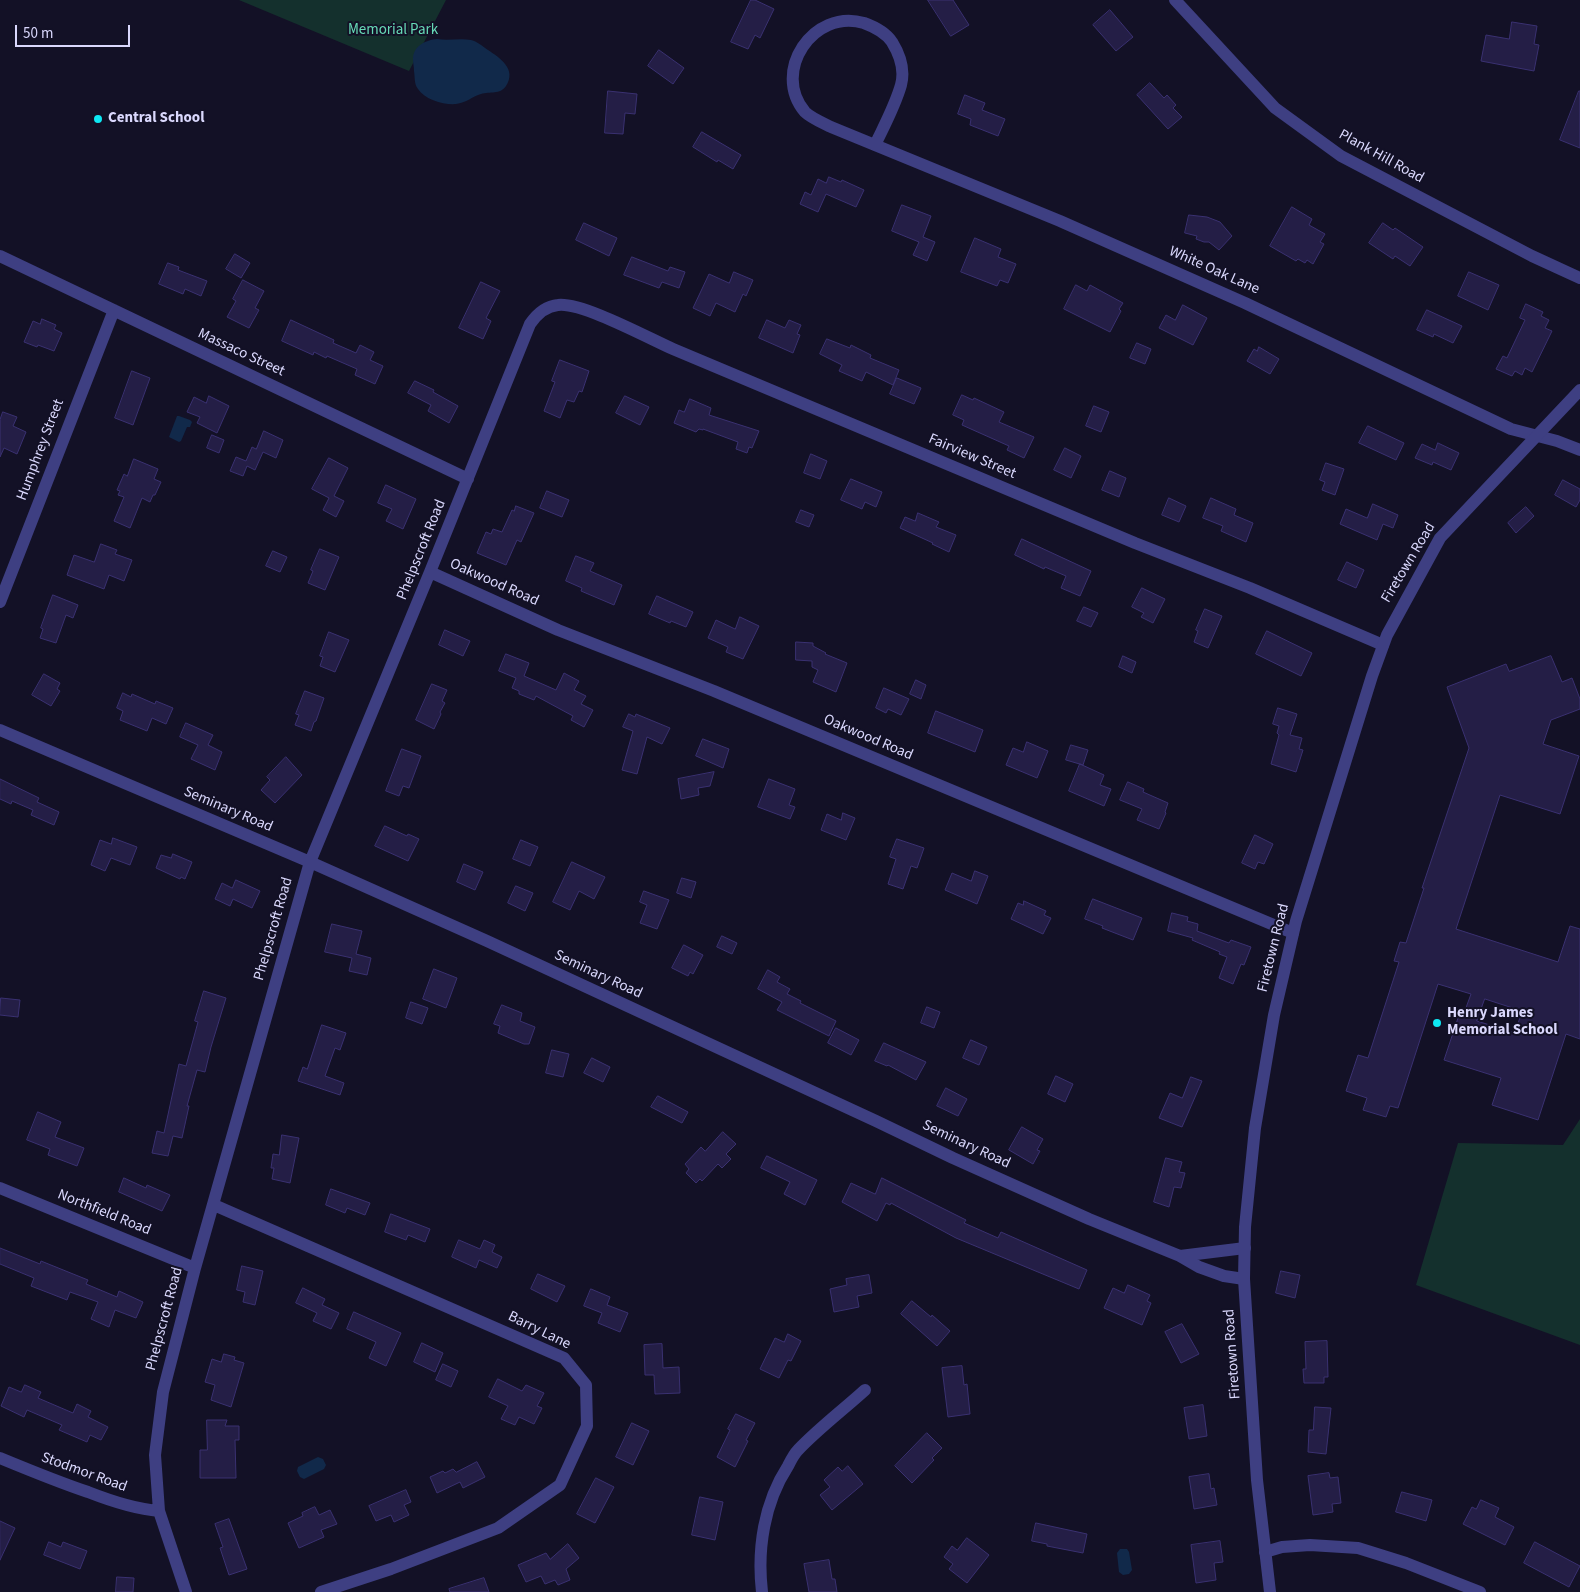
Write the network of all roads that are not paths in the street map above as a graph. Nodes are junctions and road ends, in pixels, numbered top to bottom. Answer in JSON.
{"nodes":[{"id":1,"x":1175,"y":0,"type":"edge"},
{"id":2,"x":875,"y":145,"type":"junction"},
{"id":3,"x":0,"y":256,"type":"edge"},
{"id":4,"x":1580,"y":278,"type":"edge"},
{"id":5,"x":548,"y":307,"type":"joint"},
{"id":6,"x":114,"y":310,"type":"junction"},
{"id":7,"x":1580,"y":390,"type":"edge"},
{"id":8,"x":1536,"y":435,"type":"junction"},
{"id":9,"x":1580,"y":450,"type":"edge"},
{"id":10,"x":468,"y":479,"type":"junction"},
{"id":11,"x":430,"y":572,"type":"junction"},
{"id":12,"x":0,"y":602,"type":"edge"},
{"id":13,"x":1383,"y":645,"type":"junction"},
{"id":14,"x":0,"y":730,"type":"edge"},
{"id":15,"x":310,"y":862,"type":"junction"},
{"id":16,"x":1293,"y":933,"type":"junction"},
{"id":17,"x":0,"y":1188,"type":"edge"},
{"id":18,"x":214,"y":1206,"type":"junction"},
{"id":19,"x":1245,"y":1248,"type":"junction"},
{"id":20,"x":1180,"y":1256,"type":"junction"},
{"id":21,"x":195,"y":1268,"type":"junction"},
{"id":22,"x":1244,"y":1279,"type":"junction"},
{"id":23,"x":865,"y":1390,"type":"dead end"},
{"id":24,"x":0,"y":1458,"type":"edge"},
{"id":25,"x":159,"y":1511,"type":"junction"},
{"id":26,"x":1264,"y":1552,"type":"junction"},
{"id":27,"x":186,"y":1592,"type":"edge"},
{"id":28,"x":321,"y":1592,"type":"edge"},
{"id":29,"x":762,"y":1592,"type":"edge"},
{"id":30,"x":1270,"y":1592,"type":"edge"},
{"id":31,"x":1480,"y":1592,"type":"edge"}],
"edges":[{"from":1,"to":4,"type":"street","name":"Plank Hill Road"},
{"from":2,"to":2,"type":"street","name":"White Oak Lane"},
{"from":2,"to":8,"type":"street","name":"White Oak Lane"},
{"from":3,"to":6,"type":"street","name":"Massaco Street"},
{"from":5,"to":10,"type":"street","name":"Phelpscroft Road"},
{"from":5,"to":13,"type":"street","name":"Fairview Street"},
{"from":6,"to":10,"type":"street","name":"Massaco Street"},
{"from":6,"to":12,"type":"street","name":"Humphrey Street"},
{"from":7,"to":8,"type":"street","name":"Firetown Road"},
{"from":8,"to":9,"type":"street","name":"White Oak Lane"},
{"from":8,"to":13,"type":"street","name":"Firetown Road"},
{"from":10,"to":11,"type":"street","name":"Phelpscroft Road"},
{"from":11,"to":15,"type":"street","name":"Phelpscroft Road"},
{"from":11,"to":16,"type":"street","name":"Oakwood Road"},
{"from":13,"to":16,"type":"street","name":"Firetown Road"},
{"from":14,"to":15,"type":"street","name":"Seminary Road"},
{"from":15,"to":18,"type":"street","name":"Phelpscroft Road"},
{"from":15,"to":20,"type":"street","name":"Seminary Road"},
{"from":16,"to":19,"type":"street","name":"Firetown Road"},
{"from":17,"to":21,"type":"street","name":"Northfield Road"},
{"from":18,"to":21,"type":"street","name":"Phelpscroft Road"},
{"from":18,"to":28,"type":"street","name":"Barry Lane"},
{"from":19,"to":20,"type":"street","name":"Seminary Road"},
{"from":19,"to":22,"type":"street","name":"Firetown Road"},
{"from":20,"to":22,"type":"street","name":"Seminary Road"},
{"from":21,"to":25,"type":"street","name":"Phelpscroft Road"},
{"from":22,"to":26,"type":"street","name":"Firetown Road"},
{"from":23,"to":29,"type":"street"},
{"from":24,"to":25,"type":"street","name":"Stodmor Road"},
{"from":25,"to":27,"type":"street","name":"Phelpscroft Road"},
{"from":26,"to":30,"type":"street","name":"Firetown Road"},
{"from":26,"to":31,"type":"street"}]}
